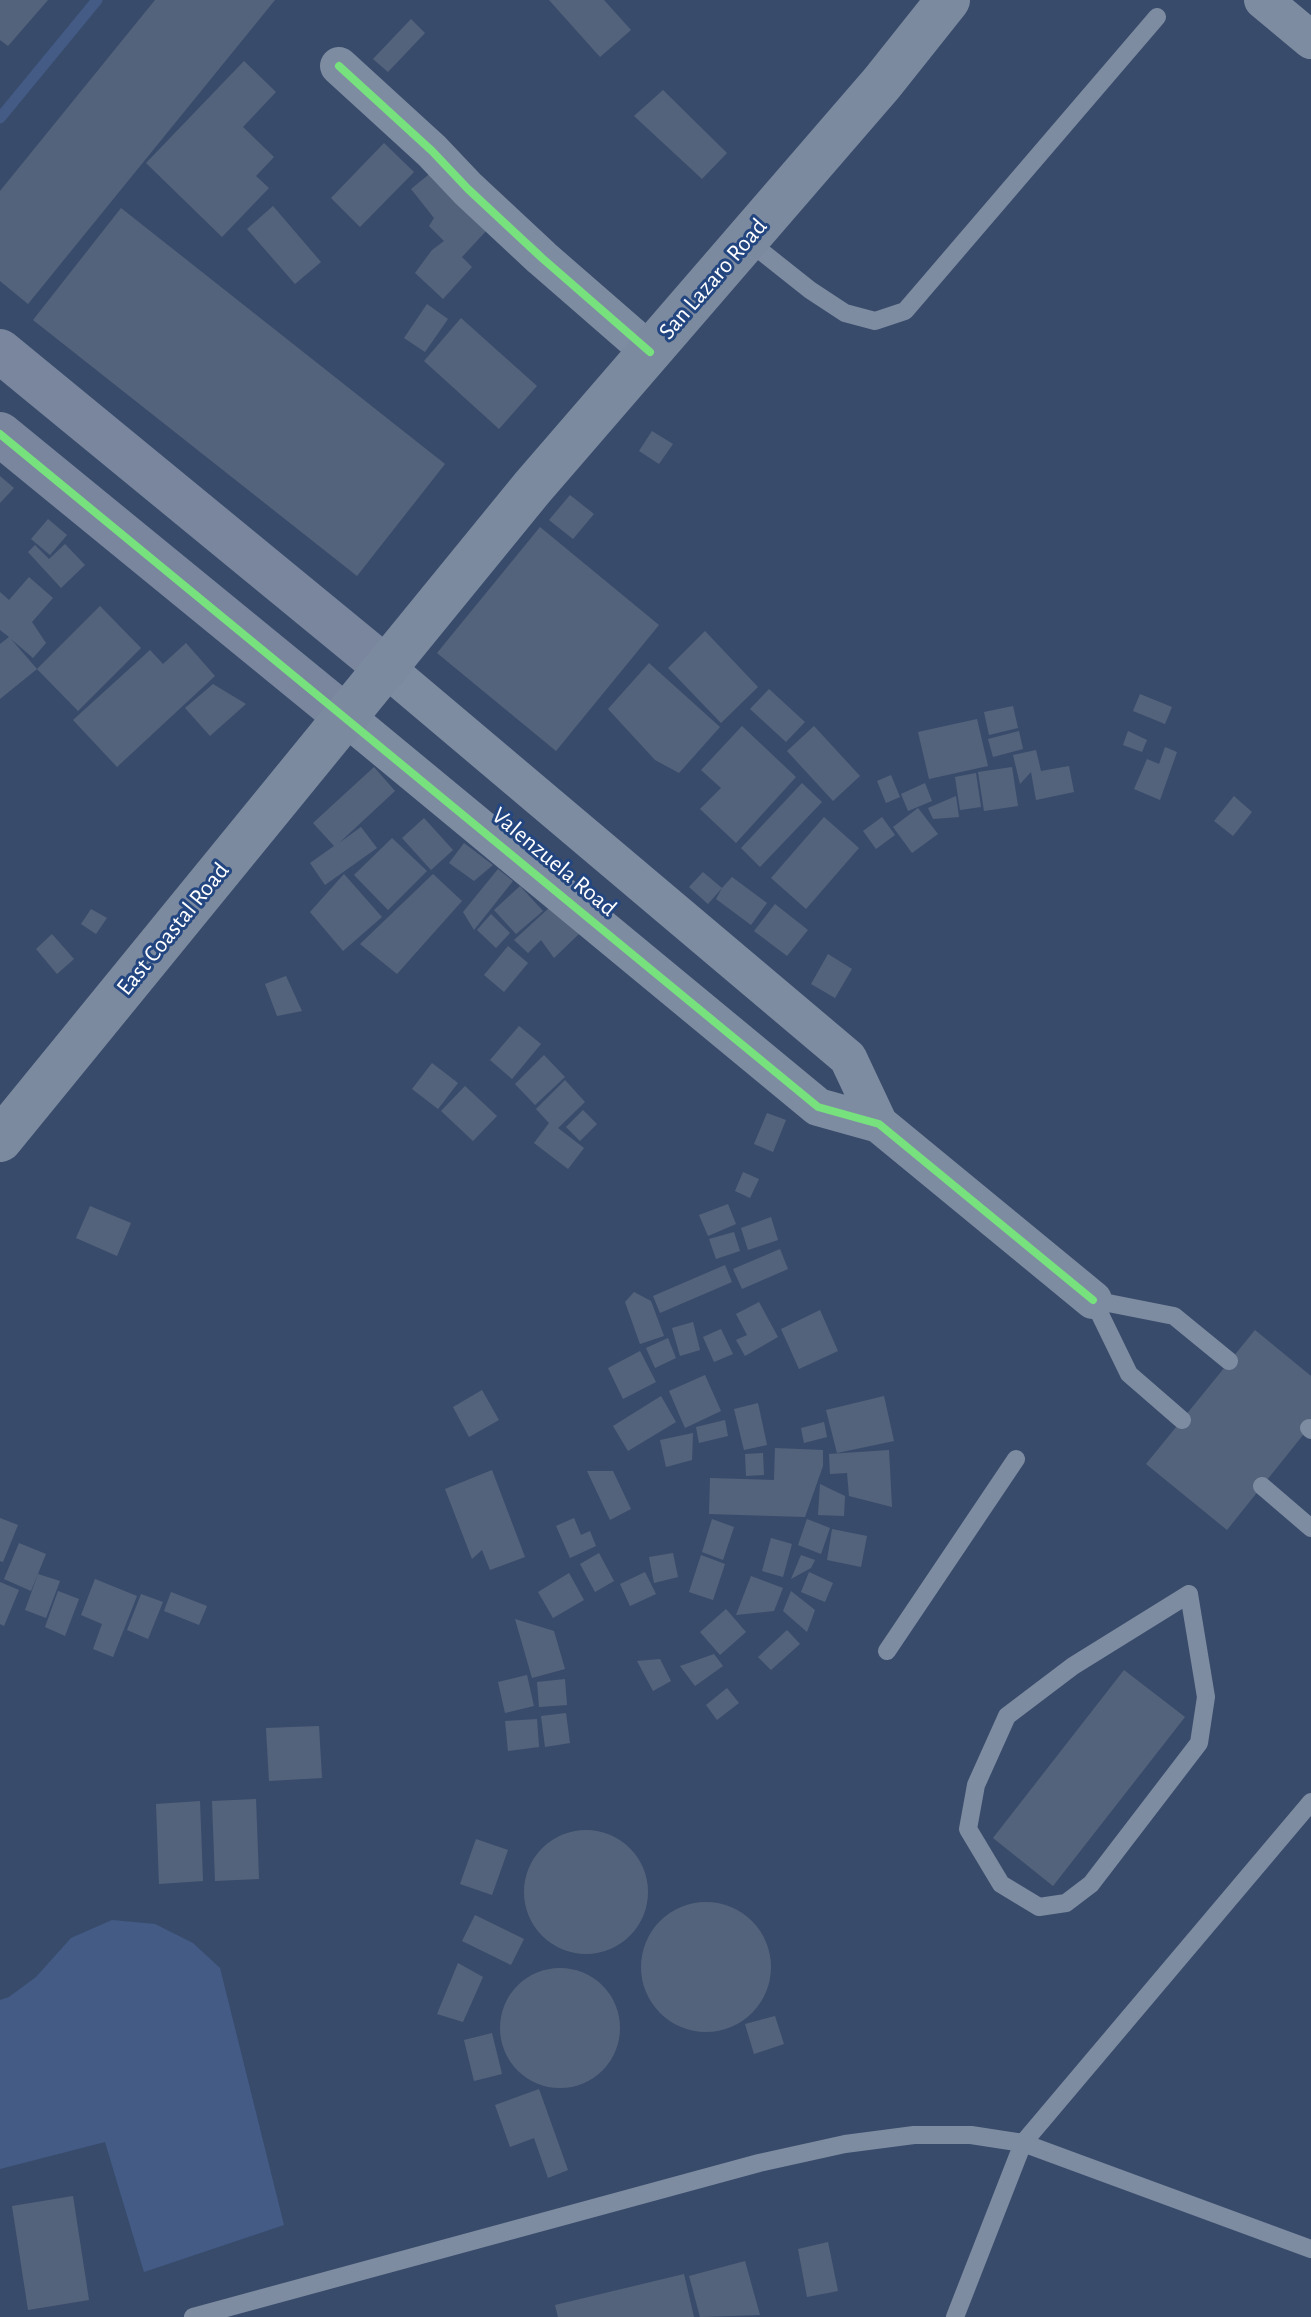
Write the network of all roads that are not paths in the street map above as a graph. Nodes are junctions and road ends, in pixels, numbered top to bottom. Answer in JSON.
{"nodes":[{"id":1,"x":948,"y":0,"type":"edge"},
{"id":2,"x":1263,"y":0,"type":"edge"},
{"id":3,"x":1157,"y":17,"type":"dead end"},
{"id":4,"x":1311,"y":40,"type":"edge"},
{"id":5,"x":339,"y":66,"type":"dead end"},
{"id":6,"x":747,"y":240,"type":"junction"},
{"id":7,"x":0,"y":351,"type":"edge"},
{"id":8,"x":650,"y":352,"type":"junction"},
{"id":9,"x":0,"y":434,"type":"edge"},
{"id":10,"x":126,"y":454,"type":"junction"},
{"id":11,"x":86,"y":504,"type":"junction"},
{"id":12,"x":386,"y":668,"type":"junction"},
{"id":13,"x":346,"y":717,"type":"junction"},
{"id":14,"x":640,"y":882,"type":"junction"},
{"id":15,"x":602,"y":928,"type":"junction"},
{"id":16,"x":879,"y":1124,"type":"junction"},
{"id":17,"x":0,"y":1140,"type":"edge"},
{"id":18,"x":1093,"y":1300,"type":"junction"},
{"id":19,"x":1229,"y":1361,"type":"dead end"},
{"id":20,"x":1182,"y":1420,"type":"dead end"},
{"id":21,"x":1016,"y":1459,"type":"dead end"},
{"id":22,"x":1262,"y":1486,"type":"dead end"},
{"id":23,"x":1310,"y":1525,"type":"edge"},
{"id":24,"x":1189,"y":1594,"type":"joint"},
{"id":25,"x":887,"y":1651,"type":"dead end"},
{"id":26,"x":1311,"y":1802,"type":"edge"},
{"id":27,"x":1023,"y":2143,"type":"junction"},
{"id":28,"x":1311,"y":2249,"type":"edge"},
{"id":29,"x":193,"y":2317,"type":"edge"},
{"id":30,"x":955,"y":2317,"type":"edge"}],
"edges":[{"from":1,"to":6,"type":"main road","name":"San Lazaro Road"},
{"from":2,"to":4,"type":"street"},
{"from":3,"to":6,"type":"lane"},
{"from":5,"to":8,"type":"street"},
{"from":6,"to":8,"type":"main road","name":"San Lazaro Road"},
{"from":7,"to":10,"type":"street","name":"Valenzuela Road"},
{"from":8,"to":12,"type":"main road","name":"San Lazaro Road"},
{"from":9,"to":11,"type":"street","name":"Valenzuela Road"},
{"from":10,"to":11,"type":"street"},
{"from":10,"to":12,"type":"street","name":"Valenzuela Road"},
{"from":11,"to":13,"type":"street","name":"Valenzuela Road"},
{"from":12,"to":13,"type":"main road","name":"San Lazaro Road"},
{"from":12,"to":14,"type":"street","name":"Valenzuela Road"},
{"from":13,"to":15,"type":"street","name":"Valenzuela Road"},
{"from":13,"to":17,"type":"main road","name":"East Coastal Road"},
{"from":14,"to":15,"type":"street"},
{"from":14,"to":16,"type":"street","name":"Valenzuela Road"},
{"from":15,"to":16,"type":"street","name":"Valenzuela Road"},
{"from":16,"to":18,"type":"street","name":"Valenzuela Road"},
{"from":18,"to":19,"type":"lane"},
{"from":18,"to":20,"type":"lane"},
{"from":21,"to":25,"type":"lane"},
{"from":22,"to":23,"type":"lane"},
{"from":24,"to":24,"type":"lane"},
{"from":26,"to":27,"type":"lane"},
{"from":27,"to":28,"type":"lane"},
{"from":27,"to":29,"type":"lane"},
{"from":27,"to":30,"type":"lane"}]}
